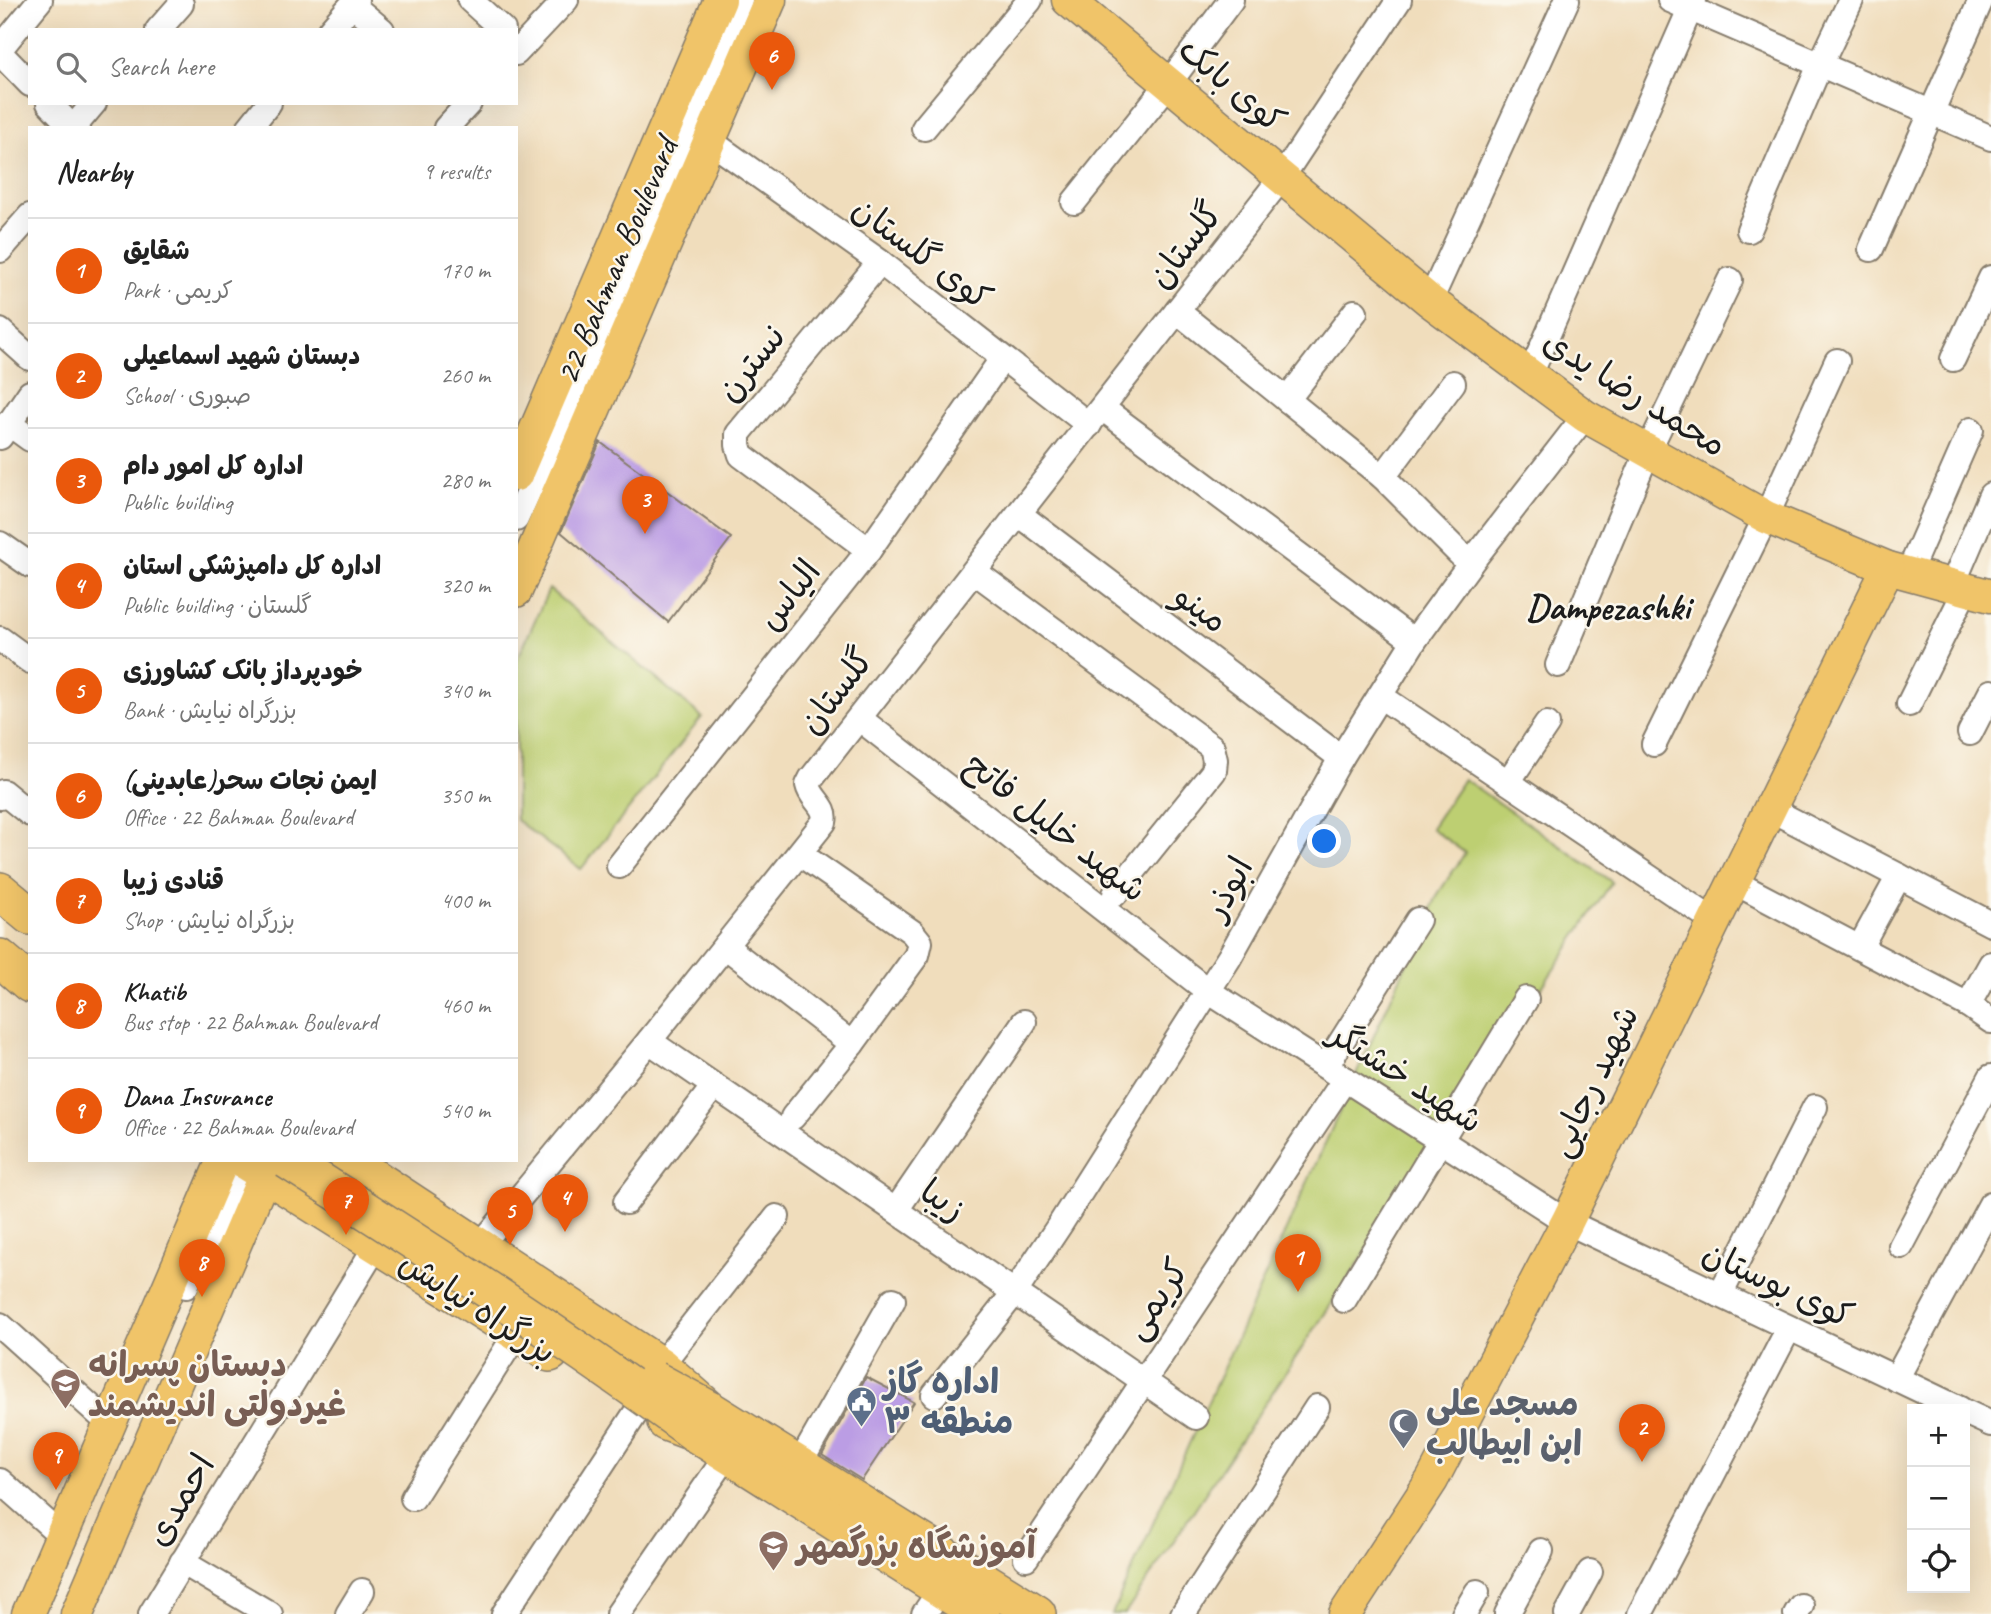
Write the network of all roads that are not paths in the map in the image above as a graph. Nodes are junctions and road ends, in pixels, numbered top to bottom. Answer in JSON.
{"nodes":[{"id":1,"x":40,"y":0,"type":"edge"},
{"id":2,"x":470,"y":0,"type":"edge"},
{"id":3,"x":566,"y":0,"type":"edge"},
{"id":4,"x":720,"y":0,"type":"edge"},
{"id":5,"x":740,"y":0,"type":"edge"},
{"id":6,"x":754,"y":0,"type":"edge"},
{"id":7,"x":770,"y":0,"type":"edge"},
{"id":8,"x":1030,"y":0,"type":"edge"},
{"id":9,"x":1068,"y":0,"type":"edge"},
{"id":10,"x":1231,"y":0,"type":"edge"},
{"id":11,"x":1399,"y":0,"type":"edge"},
{"id":12,"x":1567,"y":0,"type":"edge"},
{"id":13,"x":1851,"y":0,"type":"edge"},
{"id":14,"x":1981,"y":0,"type":"edge"},
{"id":15,"x":354,"y":2,"type":"edge"},
{"id":16,"x":1685,"y":3,"type":"edge"},
{"id":17,"x":181,"y":4,"type":"dead end"},
{"id":18,"x":160,"y":28,"type":"edge"},
{"id":19,"x":332,"y":28,"type":"edge"},
{"id":20,"x":380,"y":28,"type":"edge"},
{"id":21,"x":501,"y":28,"type":"edge"},
{"id":22,"x":518,"y":47,"type":"edge"},
{"id":23,"x":0,"y":51,"type":"edge"},
{"id":24,"x":1820,"y":65,"type":"junction"},
{"id":25,"x":28,"y":82,"type":"edge"},
{"id":26,"x":1169,"y":83,"type":"junction"},
{"id":27,"x":51,"y":105,"type":"edge"},
{"id":28,"x":92,"y":105,"type":"edge"},
{"id":29,"x":267,"y":105,"type":"edge"},
{"id":30,"x":467,"y":105,"type":"edge"},
{"id":31,"x":1931,"y":113,"type":"junction"},
{"id":32,"x":71,"y":126,"type":"edge"},
{"id":33,"x":75,"y":126,"type":"edge"},
{"id":34,"x":251,"y":126,"type":"edge"},
{"id":35,"x":448,"y":126,"type":"edge"},
{"id":36,"x":924,"y":128,"type":"dead end"},
{"id":37,"x":1991,"y":138,"type":"edge"},
{"id":38,"x":710,"y":141,"type":"junction"},
{"id":39,"x":1282,"y":177,"type":"junction"},
{"id":40,"x":1074,"y":202,"type":"dead end"},
{"id":41,"x":28,"y":218,"type":"edge"},
{"id":42,"x":1749,"y":230,"type":"dead end"},
{"id":43,"x":1871,"y":249,"type":"dead end"},
{"id":44,"x":0,"y":250,"type":"edge"},
{"id":45,"x":880,"y":261,"type":"junction"},
{"id":46,"x":1991,"y":278,"type":"edge"},
{"id":47,"x":1730,"y":280,"type":"dead end"},
{"id":48,"x":1430,"y":301,"type":"junction"},
{"id":49,"x":1177,"y":311,"type":"junction"},
{"id":50,"x":1355,"y":312,"type":"dead end"},
{"id":51,"x":1981,"y":326,"type":"edge"},
{"id":52,"x":0,"y":331,"type":"edge"},
{"id":53,"x":28,"y":356,"type":"edge"},
{"id":54,"x":1002,"y":359,"type":"junction"},
{"id":55,"x":1954,"y":359,"type":"dead end"},
{"id":56,"x":1837,"y":362,"type":"dead end"},
{"id":57,"x":1530,"y":374,"type":"junction"},
{"id":58,"x":1453,"y":383,"type":"dead end"},
{"id":59,"x":28,"y":396,"type":"edge"},
{"id":60,"x":1287,"y":400,"type":"junction"},
{"id":61,"x":1095,"y":416,"type":"junction"},
{"id":62,"x":1585,"y":416,"type":"junction"},
{"id":63,"x":4,"y":430,"type":"edge"},
{"id":64,"x":1971,"y":430,"type":"dead end"},
{"id":65,"x":28,"y":438,"type":"edge"},
{"id":66,"x":523,"y":442,"type":"edge"},
{"id":67,"x":1648,"y":451,"type":"junction"},
{"id":68,"x":518,"y":466,"type":"edge"},
{"id":69,"x":1383,"y":477,"type":"junction"},
{"id":70,"x":1991,"y":495,"type":"edge"},
{"id":71,"x":1019,"y":514,"type":"junction"},
{"id":72,"x":518,"y":515,"type":"edge"},
{"id":73,"x":1766,"y":517,"type":"junction"},
{"id":74,"x":0,"y":544,"type":"edge"},
{"id":75,"x":869,"y":550,"type":"junction"},
{"id":76,"x":518,"y":552,"type":"edge"},
{"id":77,"x":28,"y":564,"type":"edge"},
{"id":78,"x":1470,"y":564,"type":"junction"},
{"id":79,"x":1898,"y":571,"type":"junction"},
{"id":80,"x":975,"y":572,"type":"junction"},
{"id":81,"x":518,"y":586,"type":"edge"},
{"id":82,"x":1970,"y":590,"type":"edge"},
{"id":83,"x":0,"y":639,"type":"edge"},
{"id":84,"x":1414,"y":641,"type":"junction"},
{"id":85,"x":28,"y":660,"type":"edge"},
{"id":86,"x":1558,"y":665,"type":"dead end"},
{"id":87,"x":1991,"y":692,"type":"edge"},
{"id":88,"x":1380,"y":696,"type":"junction"},
{"id":89,"x":1909,"y":704,"type":"dead end"},
{"id":90,"x":860,"y":719,"type":"junction"},
{"id":91,"x":1547,"y":724,"type":"dead end"},
{"id":92,"x":1970,"y":733,"type":"dead end"},
{"id":93,"x":1654,"y":744,"type":"dead end"},
{"id":94,"x":1341,"y":758,"type":"junction"},
{"id":95,"x":1508,"y":782,"type":"junction"},
{"id":96,"x":0,"y":797,"type":"edge"},
{"id":97,"x":1770,"y":809,"type":"junction"},
{"id":98,"x":28,"y":812,"type":"edge"},
{"id":99,"x":800,"y":854,"type":"junction"},
{"id":100,"x":620,"y":866,"type":"dead end"},
{"id":101,"x":1899,"y":876,"type":"junction"},
{"id":102,"x":1734,"y":882,"type":"junction"},
{"id":103,"x":0,"y":891,"type":"edge"},
{"id":104,"x":1115,"y":894,"type":"dead end"},
{"id":105,"x":28,"y":914,"type":"edge"},
{"id":106,"x":0,"y":915,"type":"edge"},
{"id":107,"x":1418,"y":920,"type":"dead end"},
{"id":108,"x":1714,"y":921,"type":"junction"},
{"id":109,"x":1991,"y":924,"type":"edge"},
{"id":110,"x":1865,"y":938,"type":"dead end"},
{"id":111,"x":725,"y":946,"type":"junction"},
{"id":112,"x":14,"y":960,"type":"edge"},
{"id":113,"x":1991,"y":964,"type":"edge"},
{"id":114,"x":1208,"y":991,"type":"junction"},
{"id":115,"x":1526,"y":999,"type":"dead end"},
{"id":116,"x":1968,"y":1006,"type":"junction"},
{"id":117,"x":1991,"y":1021,"type":"edge"},
{"id":118,"x":1024,"y":1022,"type":"dead end"},
{"id":119,"x":649,"y":1041,"type":"junction"},
{"id":120,"x":852,"y":1044,"type":"junction"},
{"id":121,"x":1335,"y":1073,"type":"junction"},
{"id":122,"x":1991,"y":1077,"type":"edge"},
{"id":123,"x":714,"y":1086,"type":"junction"},
{"id":124,"x":1815,"y":1107,"type":"dead end"},
{"id":125,"x":793,"y":1117,"type":"dead end"},
{"id":126,"x":1440,"y":1140,"type":"junction"},
{"id":127,"x":323,"y":1162,"type":"edge"},
{"id":128,"x":350,"y":1162,"type":"edge"},
{"id":129,"x":255,"y":1163,"type":"edge"},
{"id":130,"x":405,"y":1198,"type":"junction"},
{"id":131,"x":626,"y":1202,"type":"dead end"},
{"id":132,"x":1991,"y":1204,"type":"edge"},
{"id":133,"x":896,"y":1210,"type":"junction"},
{"id":134,"x":777,"y":1217,"type":"dead end"},
{"id":135,"x":223,"y":1218,"type":"junction"},
{"id":136,"x":1567,"y":1222,"type":"junction"},
{"id":137,"x":378,"y":1243,"type":"junction"},
{"id":138,"x":480,"y":1246,"type":"junction"},
{"id":139,"x":1901,"y":1246,"type":"dead end"},
{"id":140,"x":1015,"y":1292,"type":"junction"},
{"id":141,"x":1720,"y":1295,"type":"junction"},
{"id":142,"x":893,"y":1300,"type":"dead end"},
{"id":143,"x":1344,"y":1300,"type":"dead end"},
{"id":144,"x":0,"y":1325,"type":"edge"},
{"id":145,"x":1789,"y":1328,"type":"junction"},
{"id":146,"x":518,"y":1331,"type":"junction"},
{"id":147,"x":660,"y":1366,"type":"junction"},
{"id":148,"x":1896,"y":1379,"type":"junction"},
{"id":149,"x":1144,"y":1381,"type":"junction"},
{"id":150,"x":934,"y":1395,"type":"dead end"},
{"id":151,"x":1949,"y":1404,"type":"edge"},
{"id":152,"x":1317,"y":1407,"type":"dead end"},
{"id":153,"x":637,"y":1411,"type":"junction"},
{"id":154,"x":1970,"y":1414,"type":"edge"},
{"id":155,"x":1196,"y":1417,"type":"dead end"},
{"id":156,"x":702,"y":1421,"type":"junction"},
{"id":157,"x":110,"y":1424,"type":"junction"},
{"id":158,"x":1991,"y":1424,"type":"edge"},
{"id":159,"x":728,"y":1454,"type":"junction"},
{"id":160,"x":799,"y":1465,"type":"junction"},
{"id":161,"x":0,"y":1481,"type":"edge"},
{"id":162,"x":412,"y":1498,"type":"dead end"},
{"id":163,"x":62,"y":1536,"type":"junction"},
{"id":164,"x":1541,"y":1551,"type":"dead end"},
{"id":165,"x":1026,"y":1558,"type":"dead end"},
{"id":166,"x":183,"y":1562,"type":"junction"},
{"id":167,"x":1590,"y":1572,"type":"dead end"},
{"id":168,"x":362,"y":1591,"type":"dead end"},
{"id":169,"x":1478,"y":1592,"type":"dead end"},
{"id":170,"x":932,"y":1601,"type":"edge"},
{"id":171,"x":28,"y":1614,"type":"edge"},
{"id":172,"x":44,"y":1614,"type":"edge"},
{"id":173,"x":61,"y":1614,"type":"edge"},
{"id":174,"x":77,"y":1614,"type":"edge"},
{"id":175,"x":151,"y":1614,"type":"edge"},
{"id":176,"x":270,"y":1614,"type":"edge"},
{"id":177,"x":348,"y":1614,"type":"edge"},
{"id":178,"x":504,"y":1614,"type":"edge"},
{"id":179,"x":618,"y":1614,"type":"edge"},
{"id":180,"x":981,"y":1614,"type":"edge"},
{"id":181,"x":1037,"y":1614,"type":"edge"},
{"id":182,"x":1183,"y":1614,"type":"edge"},
{"id":183,"x":1345,"y":1614,"type":"edge"},
{"id":184,"x":1464,"y":1614,"type":"edge"},
{"id":185,"x":1507,"y":1614,"type":"edge"},
{"id":186,"x":1567,"y":1614,"type":"edge"},
{"id":187,"x":1640,"y":1614,"type":"edge"}],
"edges":[{"from":1,"to":23,"type":"street"},
{"from":2,"to":21,"type":"street"},
{"from":3,"to":22,"type":"street"},
{"from":4,"to":66,"type":"main road","name":"22 Bahman Boulevard"},
{"from":5,"to":72,"type":"street"},
{"from":6,"to":76,"type":"street"},
{"from":7,"to":38,"type":"main road","name":"22 Bahman Boulevard"},
{"from":8,"to":36,"type":"street"},
{"from":9,"to":26,"type":"main road","name":"کوی بابک"},
{"from":10,"to":26,"type":"street"},
{"from":11,"to":39,"type":"street","name":"گلستان"},
{"from":12,"to":48,"type":"street"},
{"from":13,"to":24,"type":"street"},
{"from":14,"to":31,"type":"street"},
{"from":15,"to":19,"type":"street"},
{"from":15,"to":20,"type":"street"},
{"from":16,"to":24,"type":"street"},
{"from":16,"to":57,"type":"street"},
{"from":17,"to":18,"type":"street"},
{"from":23,"to":25,"type":"street"},
{"from":24,"to":31,"type":"street"},
{"from":24,"to":42,"type":"street"},
{"from":26,"to":39,"type":"main road","name":"کوی بابک"},
{"from":26,"to":40,"type":"street"},
{"from":27,"to":32,"type":"street"},
{"from":28,"to":33,"type":"street"},
{"from":29,"to":34,"type":"street"},
{"from":30,"to":35,"type":"street"},
{"from":31,"to":37,"type":"street"},
{"from":31,"to":43,"type":"street"},
{"from":38,"to":45,"type":"street","name":"کوی گلستان"},
{"from":38,"to":81,"type":"main road","name":"22 Bahman Boulevard"},
{"from":39,"to":48,"type":"main road","name":"محمد رضا یدی"},
{"from":39,"to":49,"type":"street","name":"گلستان"},
{"from":41,"to":44,"type":"street"},
{"from":45,"to":54,"type":"street","name":"کوی گلستان"},
{"from":45,"to":75,"type":"street","name":"نسترن"},
{"from":46,"to":51,"type":"street"},
{"from":47,"to":67,"type":"street"},
{"from":48,"to":57,"type":"main road","name":"محمد رضا یدی"},
{"from":49,"to":60,"type":"street"},
{"from":49,"to":61,"type":"street","name":"گلستان"},
{"from":50,"to":60,"type":"street"},
{"from":51,"to":55,"type":"street"},
{"from":52,"to":53,"type":"street"},
{"from":54,"to":61,"type":"street","name":"کوی گلستان"},
{"from":54,"to":75,"type":"street","name":"الیاس"},
{"from":56,"to":73,"type":"street"},
{"from":57,"to":62,"type":"main road","name":"محمد رضا یدی"},
{"from":58,"to":69,"type":"street"},
{"from":59,"to":63,"type":"street"},
{"from":60,"to":69,"type":"street"},
{"from":61,"to":71,"type":"street","name":"گلستان"},
{"from":61,"to":84,"type":"street","name":"کوی گلستان"},
{"from":62,"to":67,"type":"main road","name":"محمد رضا یدی"},
{"from":62,"to":78,"type":"street","name":"ابوذر"},
{"from":63,"to":65,"type":"street"},
{"from":64,"to":79,"type":"street"},
{"from":66,"to":68,"type":"main road","name":"22 Bahman Boulevard"},
{"from":67,"to":73,"type":"main road","name":"محمد رضا یدی"},
{"from":67,"to":86,"type":"street"},
{"from":69,"to":78,"type":"street"},
{"from":70,"to":82,"type":"street"},
{"from":71,"to":80,"type":"street","name":"گلستان"},
{"from":71,"to":94,"type":"street","name":"مینو"},
{"from":73,"to":79,"type":"main road","name":"محمد رضا یدی"},
{"from":73,"to":93,"type":"street"},
{"from":74,"to":77,"type":"street"},
{"from":75,"to":100,"type":"street","name":"الیاس"},
{"from":78,"to":84,"type":"street","name":"ابوذر"},
{"from":79,"to":82,"type":"main road","name":"محمد رضا یدی"},
{"from":79,"to":97,"type":"main road","name":"شهید رجایی"},
{"from":80,"to":90,"type":"street","name":"گلستان"},
{"from":80,"to":104,"type":"street"},
{"from":82,"to":89,"type":"street"},
{"from":83,"to":85,"type":"street"},
{"from":84,"to":88,"type":"street","name":"ابوذر"},
{"from":87,"to":92,"type":"street"},
{"from":88,"to":94,"type":"street","name":"ابوذر"},
{"from":88,"to":95,"type":"street"},
{"from":90,"to":99,"type":"street","name":"گلستان"},
{"from":90,"to":114,"type":"street","name":"شهید خلیل فاتح"},
{"from":91,"to":95,"type":"street"},
{"from":94,"to":114,"type":"street","name":"ابوذر"},
{"from":95,"to":108,"type":"street"},
{"from":96,"to":98,"type":"street"},
{"from":97,"to":101,"type":"street"},
{"from":97,"to":102,"type":"main road","name":"شهید رجایی"},
{"from":99,"to":111,"type":"street","name":"گلستان"},
{"from":99,"to":120,"type":"street"},
{"from":101,"to":109,"type":"street"},
{"from":101,"to":110,"type":"street"},
{"from":102,"to":108,"type":"main road","name":"شهید رجایی"},
{"from":102,"to":116,"type":"street"},
{"from":103,"to":105,"type":"highway"},
{"from":106,"to":112,"type":"highway"},
{"from":107,"to":121,"type":"street","name":"کریمی"},
{"from":108,"to":136,"type":"main road","name":"شهید رجایی"},
{"from":111,"to":119,"type":"street","name":"گلستان"},
{"from":111,"to":120,"type":"street"},
{"from":113,"to":116,"type":"street"},
{"from":114,"to":121,"type":"street","name":"شهید خشتگر"},
{"from":114,"to":140,"type":"street","name":"ابوذر"},
{"from":115,"to":126,"type":"street"},
{"from":116,"to":117,"type":"street"},
{"from":118,"to":133,"type":"street"},
{"from":119,"to":123,"type":"street","name":"زیبا"},
{"from":119,"to":138,"type":"street","name":"گلستان"},
{"from":120,"to":125,"type":"street"},
{"from":121,"to":126,"type":"street","name":"شهید خشتگر"},
{"from":121,"to":149,"type":"street","name":"کریمی"},
{"from":122,"to":139,"type":"street"},
{"from":123,"to":131,"type":"street"},
{"from":123,"to":133,"type":"street","name":"زیبا"},
{"from":124,"to":141,"type":"street"},
{"from":126,"to":136,"type":"street","name":"شهید خشتگر"},
{"from":126,"to":143,"type":"street"},
{"from":127,"to":156,"type":"highway","bridge":true},
{"from":128,"to":130,"type":"highway","name":"بزرگراه نیایش"},
{"from":129,"to":135,"type":"street"},
{"from":129,"to":137,"type":"highway","name":"بزرگراه نیایش"},
{"from":129,"to":156,"type":"highway","bridge":true},
{"from":129,"to":157,"type":"main road"},
{"from":129,"to":174,"type":"main road"},
{"from":130,"to":137,"type":"highway"},
{"from":130,"to":138,"type":"highway","name":"بزرگراه نیایش"},
{"from":132,"to":148,"type":"street"},
{"from":133,"to":140,"type":"street","name":"زیبا"},
{"from":134,"to":147,"type":"street"},
{"from":135,"to":172,"type":"street"},
{"from":135,"to":173,"type":"street"},
{"from":136,"to":141,"type":"street","name":"کوی بوستان"},
{"from":136,"to":183,"type":"main road","name":"شهید رجایی"},
{"from":137,"to":146,"type":"highway","name":"بزرگراه نیایش"},
{"from":137,"to":166,"type":"street","name":"احمدی"},
{"from":138,"to":147,"type":"highway","name":"بزرگراه نیایش"},
{"from":140,"to":149,"type":"street","name":"زیبا"},
{"from":140,"to":150,"type":"street","name":"ابوذر"},
{"from":141,"to":145,"type":"street","name":"کوی بوستان"},
{"from":142,"to":160,"type":"street"},
{"from":144,"to":157,"type":"street"},
{"from":145,"to":148,"type":"street","name":"کوی بوستان"},
{"from":145,"to":187,"type":"street"},
{"from":146,"to":153,"type":"highway","name":"بزرگراه نیایش"},
{"from":146,"to":162,"type":"street"},
{"from":147,"to":156,"type":"highway","name":"بزرگراه نیایش"},
{"from":148,"to":151,"type":"street","name":"کوی بوستان"},
{"from":149,"to":155,"type":"street","name":"زیبا"},
{"from":149,"to":165,"type":"street","name":"کریمی"},
{"from":152,"to":182,"type":"street"},
{"from":153,"to":156,"type":"highway","name":"بزرگراه نیایش"},
{"from":153,"to":178,"type":"street"},
{"from":154,"to":158,"type":"street"},
{"from":156,"to":159,"type":"highway"},
{"from":156,"to":160,"type":"highway"},
{"from":157,"to":163,"type":"main road"},
{"from":159,"to":170,"type":"highway"},
{"from":159,"to":179,"type":"street"},
{"from":160,"to":181,"type":"highway"},
{"from":161,"to":163,"type":"street"},
{"from":163,"to":171,"type":"main road"},
{"from":164,"to":185,"type":"street"},
{"from":166,"to":175,"type":"street","name":"احمدی"},
{"from":166,"to":176,"type":"street"},
{"from":167,"to":186,"type":"street"},
{"from":168,"to":177,"type":"street"},
{"from":169,"to":184,"type":"street"},
{"from":170,"to":180,"type":"highway"}]}
